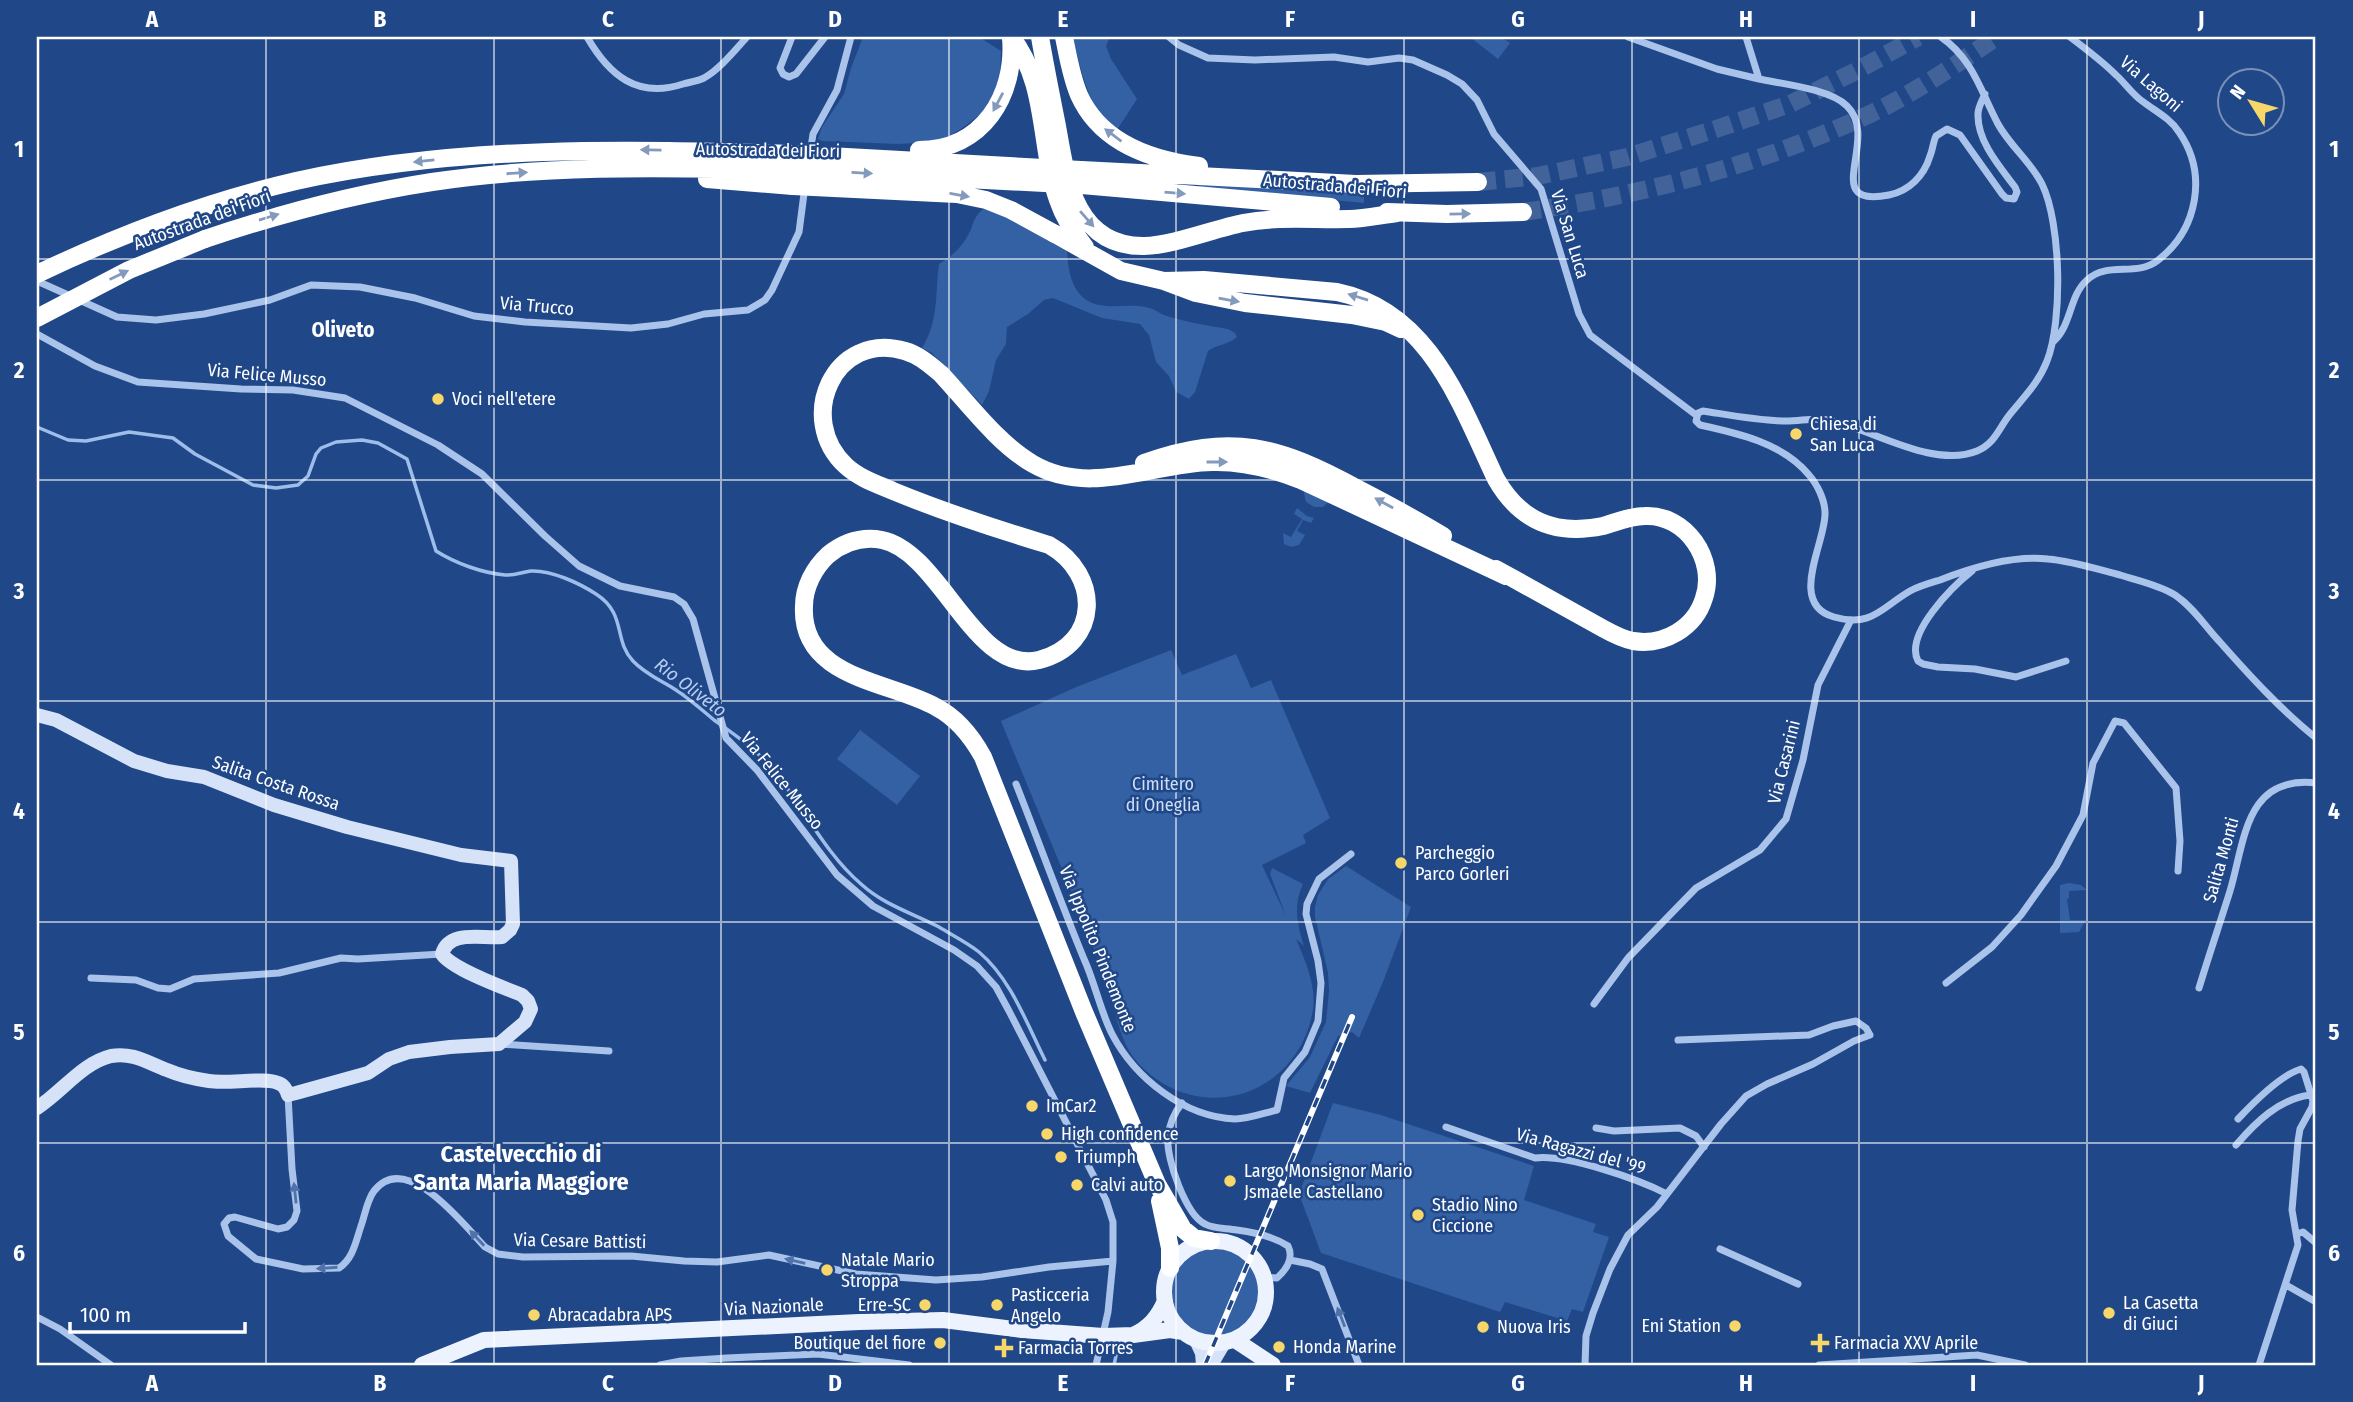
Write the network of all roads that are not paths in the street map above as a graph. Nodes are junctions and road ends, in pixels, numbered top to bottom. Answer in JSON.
{"nodes":[{"id":1,"x":587,"y":37,"type":"edge"},
{"id":2,"x":747,"y":37,"type":"edge"},
{"id":3,"x":792,"y":37,"type":"edge"},
{"id":4,"x":825,"y":37,"type":"edge"},
{"id":5,"x":851,"y":37,"type":"edge"},
{"id":6,"x":1011,"y":37,"type":"edge"},
{"id":7,"x":1040,"y":37,"type":"edge"},
{"id":8,"x":1064,"y":37,"type":"edge"},
{"id":9,"x":1169,"y":37,"type":"edge"},
{"id":10,"x":1628,"y":37,"type":"edge"},
{"id":11,"x":1746,"y":37,"type":"edge"},
{"id":12,"x":1941,"y":37,"type":"edge"},
{"id":13,"x":2070,"y":37,"type":"edge"},
{"id":14,"x":1759,"y":79,"type":"junction"},
{"id":15,"x":1985,"y":94,"type":"junction"},
{"id":16,"x":845,"y":155,"type":"junction"},
{"id":17,"x":793,"y":170,"type":"junction"},
{"id":18,"x":1081,"y":177,"type":"junction"},
{"id":19,"x":1271,"y":180,"type":"junction"},
{"id":20,"x":1478,"y":182,"type":"tunnel mouth"},
{"id":21,"x":1397,"y":212,"type":"junction"},
{"id":22,"x":1523,"y":212,"type":"tunnel mouth"},
{"id":23,"x":1089,"y":252,"type":"junction"},
{"id":24,"x":37,"y":274,"type":"edge"},
{"id":25,"x":37,"y":281,"type":"edge"},
{"id":26,"x":37,"y":318,"type":"edge"},
{"id":27,"x":37,"y":334,"type":"edge"},
{"id":28,"x":2054,"y":341,"type":"junction"},
{"id":29,"x":1696,"y":415,"type":"junction"},
{"id":30,"x":1975,"y":568,"type":"junction"},
{"id":31,"x":1851,"y":620,"type":"junction"},
{"id":32,"x":2066,"y":661,"type":"dead end"},
{"id":33,"x":37,"y":715,"type":"edge"},
{"id":34,"x":2316,"y":738,"type":"edge"},
{"id":35,"x":2316,"y":783,"type":"edge"},
{"id":36,"x":1016,"y":784,"type":"dead end"},
{"id":37,"x":1351,"y":854,"type":"dead end"},
{"id":38,"x":2178,"y":870,"type":"dead end"},
{"id":39,"x":442,"y":954,"type":"junction"},
{"id":40,"x":91,"y":978,"type":"dead end"},
{"id":41,"x":1946,"y":983,"type":"dead end"},
{"id":42,"x":2199,"y":988,"type":"dead end"},
{"id":43,"x":1594,"y":1004,"type":"dead end"},
{"id":44,"x":1678,"y":1040,"type":"dead end"},
{"id":45,"x":499,"y":1044,"type":"junction"},
{"id":46,"x":609,"y":1051,"type":"dead end"},
{"id":47,"x":288,"y":1095,"type":"junction"},
{"id":48,"x":2310,"y":1095,"type":"junction"},
{"id":49,"x":1182,"y":1103,"type":"junction"},
{"id":50,"x":37,"y":1108,"type":"edge"},
{"id":51,"x":2238,"y":1119,"type":"dead end"},
{"id":52,"x":1446,"y":1127,"type":"dead end"},
{"id":53,"x":1596,"y":1128,"type":"dead end"},
{"id":54,"x":2236,"y":1145,"type":"dead end"},
{"id":55,"x":1704,"y":1147,"type":"junction"},
{"id":56,"x":1157,"y":1184,"type":"junction"},
{"id":57,"x":1667,"y":1194,"type":"junction"},
{"id":58,"x":2297,"y":1234,"type":"junction"},
{"id":59,"x":1211,"y":1241,"type":"junction"},
{"id":60,"x":2316,"y":1243,"type":"edge"},
{"id":61,"x":1720,"y":1249,"type":"dead end"},
{"id":62,"x":1290,"y":1260,"type":"junction"},
{"id":63,"x":1113,"y":1261,"type":"junction"},
{"id":64,"x":1170,"y":1268,"type":"junction"},
{"id":65,"x":1265,"y":1277,"type":"junction"},
{"id":66,"x":1798,"y":1284,"type":"dead end"},
{"id":67,"x":2286,"y":1285,"type":"junction"},
{"id":68,"x":1165,"y":1301,"type":"junction"},
{"id":69,"x":2316,"y":1302,"type":"edge"},
{"id":70,"x":37,"y":1317,"type":"edge"},
{"id":71,"x":1259,"y":1321,"type":"junction"},
{"id":72,"x":1133,"y":1335,"type":"junction"},
{"id":73,"x":1103,"y":1336,"type":"junction"},
{"id":74,"x":1189,"y":1336,"type":"junction"},
{"id":75,"x":1230,"y":1342,"type":"junction"},
{"id":76,"x":1272,"y":1364,"type":"edge"},
{"id":77,"x":111,"y":1365,"type":"edge"},
{"id":78,"x":422,"y":1365,"type":"edge"},
{"id":79,"x":660,"y":1365,"type":"edge"},
{"id":80,"x":909,"y":1365,"type":"edge"},
{"id":81,"x":1096,"y":1365,"type":"edge"},
{"id":82,"x":1203,"y":1365,"type":"edge"},
{"id":83,"x":1211,"y":1365,"type":"edge"},
{"id":84,"x":1359,"y":1365,"type":"edge"},
{"id":85,"x":1585,"y":1365,"type":"edge"},
{"id":86,"x":1819,"y":1365,"type":"edge"},
{"id":87,"x":2025,"y":1365,"type":"edge"},
{"id":88,"x":2259,"y":1365,"type":"edge"}],
"edges":[{"from":1,"to":2,"type":"street"},
{"from":3,"to":4,"type":"street"},
{"from":5,"to":25,"type":"street","name":"Via Trucco"},
{"from":6,"to":16,"type":"highway","one_way":true,"bridge":true},
{"from":6,"to":23,"type":"highway"},
{"from":7,"to":21,"type":"highway","one_way":true},
{"from":19,"to":8,"type":"highway","one_way":true},
{"from":9,"to":29,"type":"street","name":"Via San Luca"},
{"from":10,"to":14,"type":"street"},
{"from":11,"to":14,"type":"street"},
{"from":12,"to":15,"type":"street"},
{"from":13,"to":28,"type":"street","name":"Via Lagoni"},
{"from":14,"to":15,"type":"street"},
{"from":15,"to":28,"type":"street"},
{"from":16,"to":17,"type":"highway","name":"Autostrada dei Fiori","bridge":true},
{"from":16,"to":18,"type":"highway","name":"Autostrada dei Fiori","bridge":true},
{"from":17,"to":18,"type":"highway","name":"Autostrada dei Fiori","one_way":true,"bridge":true},
{"from":17,"to":23,"type":"highway","one_way":true,"bridge":true},
{"from":17,"to":24,"type":"highway","name":"Autostrada dei Fiori","one_way":true},
{"from":26,"to":17,"type":"highway","name":"Autostrada dei Fiori","one_way":true,"bridge":true},
{"from":18,"to":19,"type":"highway","name":"Autostrada dei Fiori"},
{"from":18,"to":21,"type":"highway","name":"Autostrada dei Fiori","one_way":true},
{"from":19,"to":20,"type":"highway","name":"Autostrada dei Fiori"},
{"from":21,"to":22,"type":"highway","name":"Autostrada dei Fiori","one_way":true},
{"from":23,"to":56,"type":"highway"},
{"from":27,"to":63,"type":"street","name":"Via Felice Musso"},
{"from":28,"to":29,"type":"street"},
{"from":29,"to":31,"type":"street","name":"Via San Luca"},
{"from":30,"to":31,"type":"street"},
{"from":30,"to":32,"type":"street"},
{"from":30,"to":34,"type":"street"},
{"from":31,"to":43,"type":"street","name":"Via Casarini"},
{"from":33,"to":39,"type":"street","name":"Salita Costa Rossa"},
{"from":35,"to":42,"type":"street","name":"Salita Monti"},
{"from":36,"to":49,"type":"street","name":"Via Ippolito Pindemonte"},
{"from":37,"to":49,"type":"street","name":"Via Ippolito Pindemonte"},
{"from":38,"to":41,"type":"street"},
{"from":39,"to":40,"type":"street"},
{"from":39,"to":45,"type":"street"},
{"from":44,"to":55,"type":"street"},
{"from":45,"to":46,"type":"street"},
{"from":45,"to":47,"type":"street"},
{"from":47,"to":50,"type":"street"},
{"from":63,"to":47,"type":"street","name":"Via Cesare Battisti","one_way":true},
{"from":48,"to":51,"type":"street"},
{"from":48,"to":54,"type":"street"},
{"from":48,"to":58,"type":"street"},
{"from":49,"to":62,"type":"street"},
{"from":52,"to":57,"type":"street","name":"Via Ragazzi del '99"},
{"from":53,"to":55,"type":"street"},
{"from":55,"to":57,"type":"street"},
{"from":56,"to":59,"type":"highway"},
{"from":56,"to":64,"type":"highway"},
{"from":57,"to":85,"type":"street"},
{"from":58,"to":60,"type":"street"},
{"from":58,"to":67,"type":"street"},
{"from":59,"to":64,"type":"main road"},
{"from":59,"to":65,"type":"main road"},
{"from":61,"to":66,"type":"street"},
{"from":62,"to":65,"type":"street"},
{"from":84,"to":62,"type":"street","one_way":true},
{"from":63,"to":73,"type":"street","name":"Via Felice Musso"},
{"from":64,"to":68,"type":"main road"},
{"from":65,"to":71,"type":"main road"},
{"from":67,"to":69,"type":"street"},
{"from":67,"to":88,"type":"street"},
{"from":68,"to":72,"type":"main road"},
{"from":68,"to":74,"type":"main road"},
{"from":70,"to":77,"type":"street"},
{"from":71,"to":75,"type":"main road"},
{"from":71,"to":76,"type":"main road"},
{"from":72,"to":73,"type":"main road","name":"Via Nazionale"},
{"from":72,"to":74,"type":"main road","name":"Via Nazionale"},
{"from":73,"to":78,"type":"main road","name":"Via Nazionale"},
{"from":73,"to":81,"type":"street","name":"Via Felice Musso"},
{"from":74,"to":75,"type":"main road"},
{"from":74,"to":82,"type":"street"},
{"from":75,"to":76,"type":"main road"},
{"from":75,"to":83,"type":"street"},
{"from":79,"to":80,"type":"street"},
{"from":86,"to":87,"type":"street"}]}
